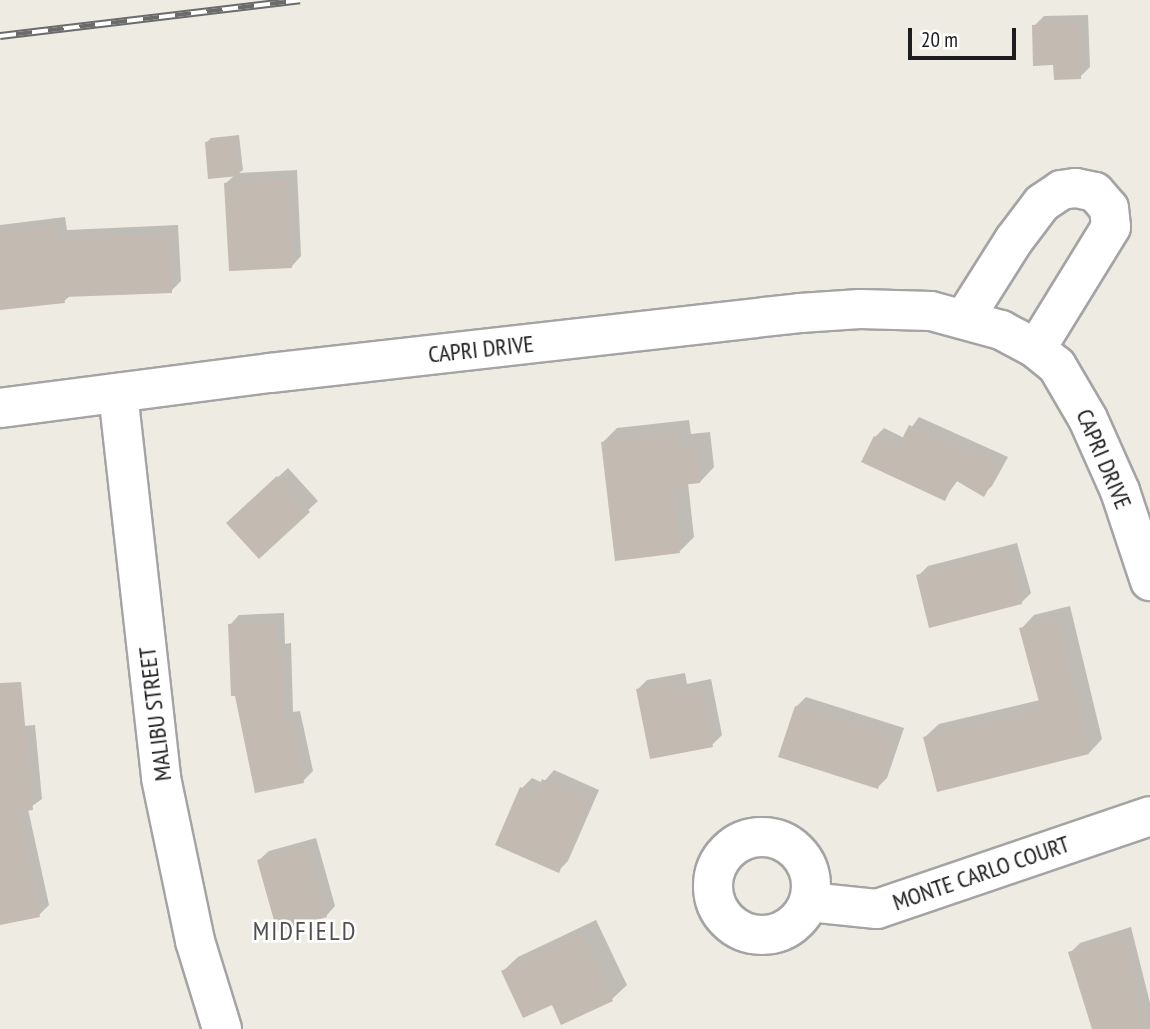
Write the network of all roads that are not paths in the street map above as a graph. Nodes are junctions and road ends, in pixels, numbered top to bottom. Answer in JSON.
{"nodes":[{"id":1,"x":964,"y":319,"type":"junction"},
{"id":2,"x":1036,"y":349,"type":"junction"},
{"id":3,"x":118,"y":393,"type":"junction"},
{"id":4,"x":0,"y":408,"type":"edge"},
{"id":5,"x":1150,"y":581,"type":"edge"},
{"id":6,"x":1150,"y":816,"type":"edge"},
{"id":7,"x":809,"y":902,"type":"dead end"},
{"id":8,"x":222,"y":1029,"type":"edge"}],
"edges":[{"from":1,"to":2,"type":"street","name":"CAPRI DRIVE"},
{"from":1,"to":2,"type":"street"},
{"from":1,"to":3,"type":"street","name":"CAPRI DRIVE"},
{"from":2,"to":5,"type":"street","name":"CAPRI DRIVE"},
{"from":3,"to":4,"type":"street","name":"CAPRI DRIVE"},
{"from":3,"to":8,"type":"street","name":"MALIBU STREET"},
{"from":6,"to":7,"type":"street","name":"MONTE CARLO COURT"}]}
